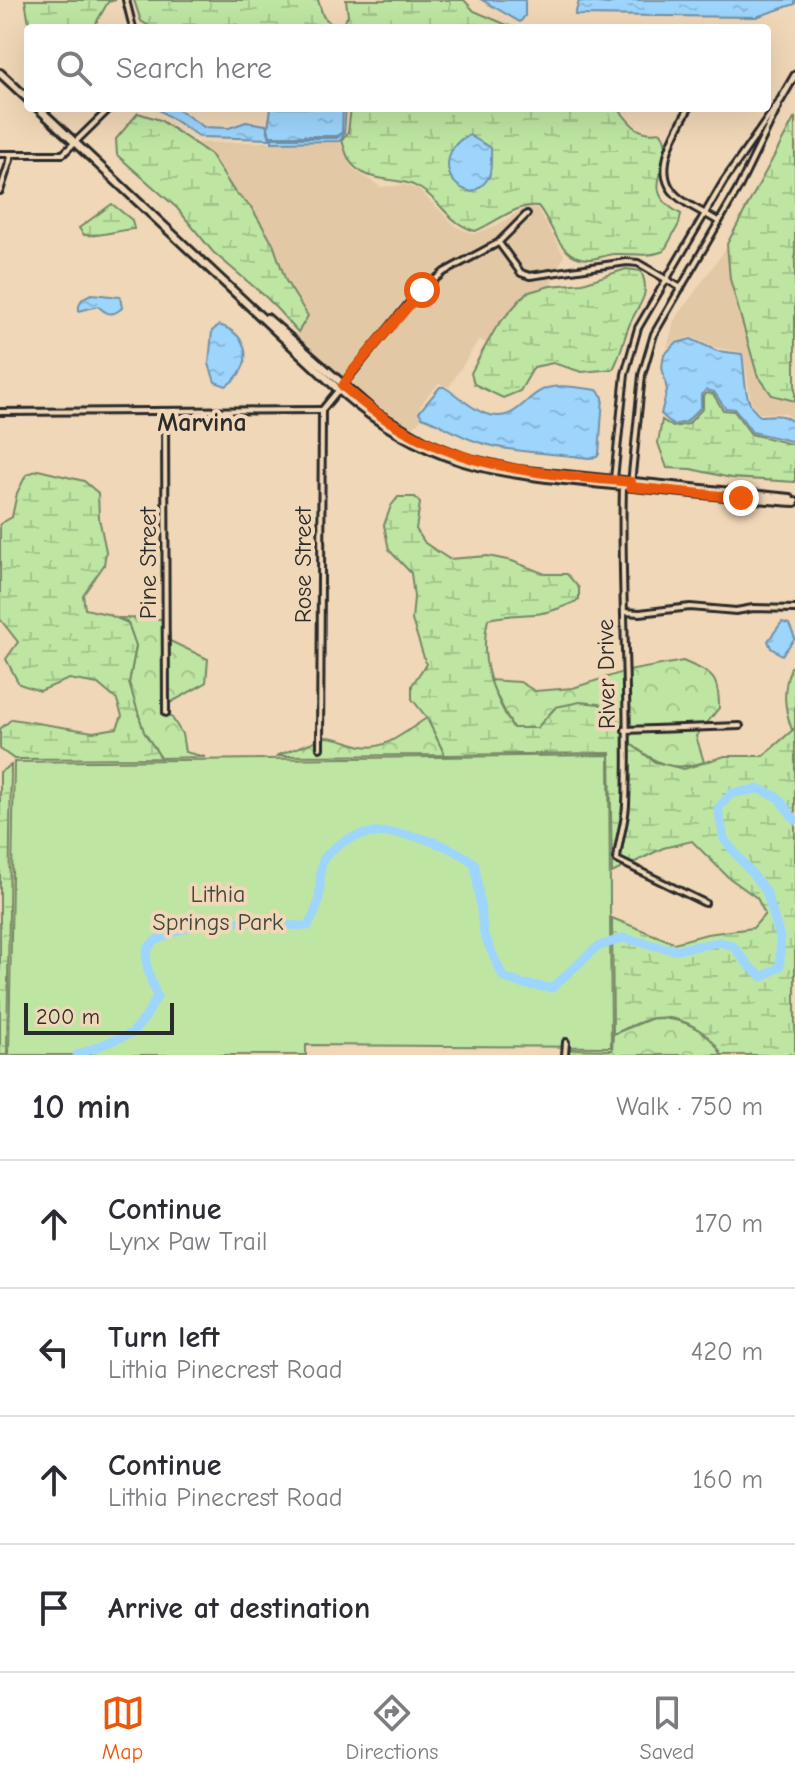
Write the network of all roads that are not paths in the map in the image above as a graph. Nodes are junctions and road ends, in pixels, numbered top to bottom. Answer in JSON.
{"nodes":[{"id":1,"x":126,"y":0,"type":"edge"},
{"id":2,"x":132,"y":24,"type":"edge"},
{"id":3,"x":0,"y":73,"type":"edge"},
{"id":4,"x":795,"y":75,"type":"edge"},
{"id":5,"x":24,"y":95,"type":"edge"},
{"id":6,"x":780,"y":101,"type":"junction"},
{"id":7,"x":42,"y":112,"type":"edge"},
{"id":8,"x":106,"y":112,"type":"edge"},
{"id":9,"x":687,"y":112,"type":"edge"},
{"id":10,"x":75,"y":143,"type":"junction"},
{"id":11,"x":0,"y":154,"type":"edge"},
{"id":12,"x":12,"y":154,"type":"junction"},
{"id":13,"x":0,"y":191,"type":"edge"},
{"id":14,"x":527,"y":214,"type":"dead end"},
{"id":15,"x":707,"y":214,"type":"junction"},
{"id":16,"x":719,"y":222,"type":"junction"},
{"id":17,"x":498,"y":243,"type":"junction"},
{"id":18,"x":668,"y":279,"type":"junction"},
{"id":19,"x":681,"y":288,"type":"junction"},
{"id":20,"x":342,"y":388,"type":"junction"},
{"id":21,"x":322,"y":410,"type":"junction"},
{"id":22,"x":0,"y":412,"type":"edge"},
{"id":23,"x":165,"y":412,"type":"junction"},
{"id":24,"x":614,"y":483,"type":"junction"},
{"id":25,"x":628,"y":485,"type":"junction"},
{"id":26,"x":795,"y":501,"type":"edge"},
{"id":27,"x":795,"y":609,"type":"edge"},
{"id":28,"x":624,"y":612,"type":"junction"},
{"id":29,"x":166,"y":713,"type":"dead end"},
{"id":30,"x":740,"y":726,"type":"dead end"},
{"id":31,"x":625,"y":730,"type":"junction"},
{"id":32,"x":320,"y":748,"type":"dead end"},
{"id":33,"x":705,"y":903,"type":"dead end"},
{"id":34,"x":566,"y":1042,"type":"dead end"},
{"id":35,"x":565,"y":1055,"type":"edge"}],
"edges":[{"from":1,"to":2,"type":"street"},
{"from":3,"to":5,"type":"main road"},
{"from":4,"to":6,"type":"street"},
{"from":6,"to":15,"type":"street"},
{"from":6,"to":16,"type":"street","name":"River Drive"},
{"from":7,"to":10,"type":"main road"},
{"from":8,"to":10,"type":"street"},
{"from":9,"to":15,"type":"street"},
{"from":10,"to":12,"type":"street"},
{"from":10,"to":20,"type":"main road"},
{"from":11,"to":12,"type":"street"},
{"from":12,"to":13,"type":"street"},
{"from":14,"to":17,"type":"street"},
{"from":15,"to":16,"type":"street"},
{"from":15,"to":18,"type":"street"},
{"from":16,"to":19,"type":"street","name":"River Drive"},
{"from":17,"to":18,"type":"street"},
{"from":17,"to":20,"type":"street"},
{"from":18,"to":19,"type":"street"},
{"from":18,"to":24,"type":"street"},
{"from":19,"to":25,"type":"street","name":"River Drive"},
{"from":20,"to":21,"type":"street"},
{"from":20,"to":24,"type":"main road"},
{"from":21,"to":23,"type":"street"},
{"from":21,"to":32,"type":"street","name":"Rose Street"},
{"from":22,"to":23,"type":"street"},
{"from":23,"to":29,"type":"street","name":"Pine Street"},
{"from":24,"to":25,"type":"main road"},
{"from":25,"to":26,"type":"main road"},
{"from":25,"to":28,"type":"street","name":"River Drive"},
{"from":27,"to":28,"type":"street"},
{"from":28,"to":31,"type":"street","name":"River Drive"},
{"from":30,"to":31,"type":"street"},
{"from":31,"to":33,"type":"street","name":"River Drive"},
{"from":34,"to":35,"type":"street"}]}
